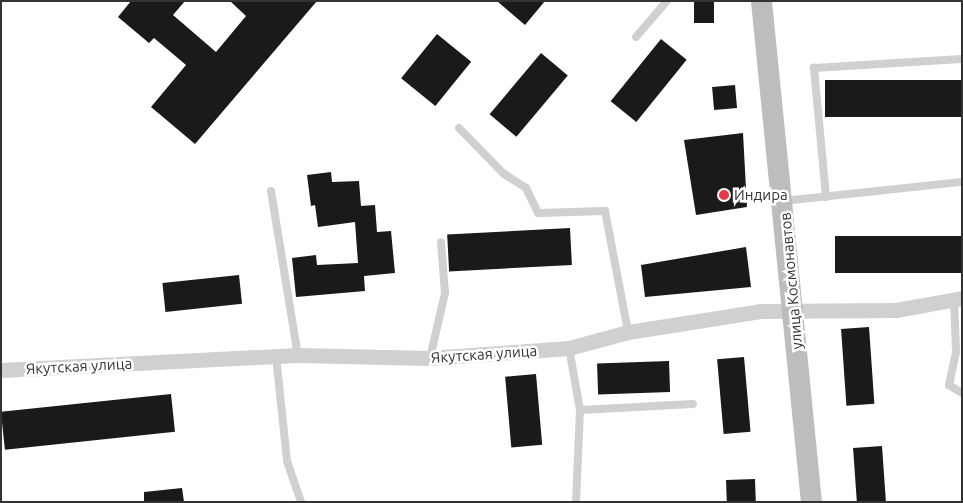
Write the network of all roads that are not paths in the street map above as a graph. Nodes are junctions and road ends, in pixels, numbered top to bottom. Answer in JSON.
{"nodes":[{"id":1,"x":667,"y":1,"type":"edge"},
{"id":2,"x":761,"y":1,"type":"edge"},
{"id":3,"x":636,"y":37,"type":"dead end"},
{"id":4,"x":962,"y":59,"type":"edge"},
{"id":5,"x":459,"y":128,"type":"dead end"},
{"id":6,"x":962,"y":182,"type":"edge"},
{"id":7,"x":271,"y":191,"type":"dead end"},
{"id":8,"x":826,"y":197,"type":"junction"},
{"id":9,"x":783,"y":201,"type":"junction"},
{"id":10,"x":441,"y":242,"type":"dead end"},
{"id":11,"x":958,"y":298,"type":"edge"},
{"id":12,"x":793,"y":308,"type":"junction"},
{"id":13,"x":628,"y":332,"type":"junction"},
{"id":14,"x":569,"y":348,"type":"junction"},
{"id":15,"x":298,"y":355,"type":"junction"},
{"id":16,"x":276,"y":356,"type":"junction"},
{"id":17,"x":430,"y":358,"type":"junction"},
{"id":18,"x":1,"y":370,"type":"edge"},
{"id":19,"x":962,"y":393,"type":"edge"},
{"id":20,"x":693,"y":404,"type":"dead end"},
{"id":21,"x":580,"y":410,"type":"junction"},
{"id":22,"x":301,"y":502,"type":"edge"},
{"id":23,"x":576,"y":502,"type":"edge"},
{"id":24,"x":811,"y":502,"type":"edge"}],
"edges":[{"from":1,"to":3,"type":"lane"},
{"from":2,"to":9,"type":"street","name":"улица Космонавтов"},
{"from":4,"to":8,"type":"lane"},
{"from":5,"to":13,"type":"lane"},
{"from":6,"to":8,"type":"lane"},
{"from":7,"to":15,"type":"lane"},
{"from":8,"to":9,"type":"lane"},
{"from":9,"to":12,"type":"street","name":"улица Космонавтов"},
{"from":10,"to":17,"type":"lane"},
{"from":11,"to":12,"type":"street","name":"Якутская улица"},
{"from":11,"to":19,"type":"lane"},
{"from":12,"to":13,"type":"street","name":"Якутская улица"},
{"from":12,"to":24,"type":"street","name":"улица Космонавтов"},
{"from":13,"to":14,"type":"street","name":"Якутская улица"},
{"from":14,"to":17,"type":"street","name":"Якутская улица"},
{"from":14,"to":21,"type":"lane"},
{"from":15,"to":16,"type":"street","name":"Якутская улица"},
{"from":15,"to":17,"type":"street","name":"Якутская улица"},
{"from":16,"to":18,"type":"street","name":"Якутская улица"},
{"from":16,"to":22,"type":"lane"},
{"from":20,"to":21,"type":"lane"},
{"from":21,"to":23,"type":"lane"}]}
